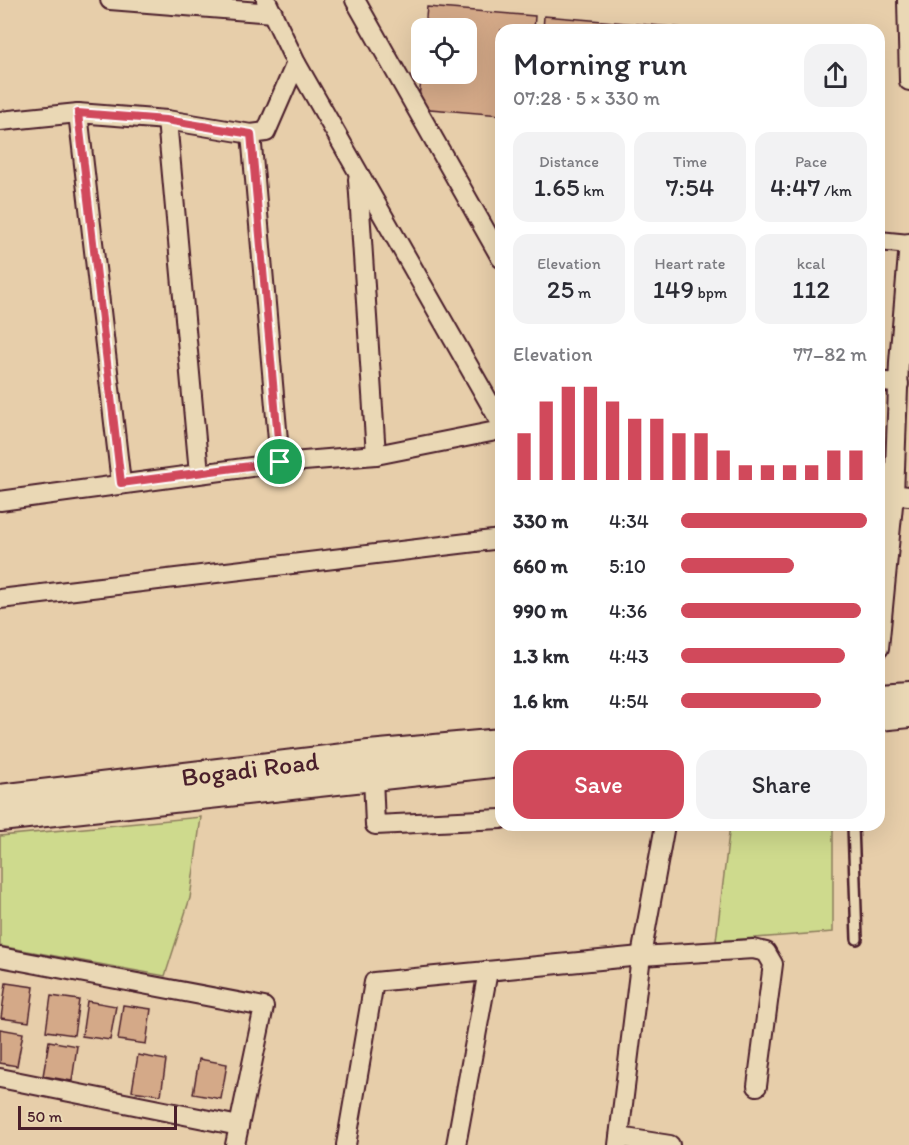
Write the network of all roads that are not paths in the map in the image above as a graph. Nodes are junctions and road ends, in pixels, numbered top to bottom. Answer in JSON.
{"nodes":[{"id":1,"x":110,"y":0,"type":"edge"},
{"id":2,"x":355,"y":0,"type":"edge"},
{"id":3,"x":907,"y":0,"type":"edge"},
{"id":4,"x":270,"y":6,"type":"edge"},
{"id":5,"x":296,"y":63,"type":"junction"},
{"id":6,"x":909,"y":81,"type":"edge"},
{"id":7,"x":78,"y":113,"type":"junction"},
{"id":8,"x":166,"y":120,"type":"junction"},
{"id":9,"x":0,"y":121,"type":"edge"},
{"id":10,"x":251,"y":134,"type":"junction"},
{"id":11,"x":357,"y":172,"type":"junction"},
{"id":12,"x":885,"y":241,"type":"edge"},
{"id":13,"x":909,"y":243,"type":"edge"},
{"id":14,"x":495,"y":247,"type":"edge"},
{"id":15,"x":904,"y":362,"type":"edge"},
{"id":16,"x":885,"y":382,"type":"edge"},
{"id":17,"x":899,"y":384,"type":"junction"},
{"id":18,"x":495,"y":413,"type":"edge"},
{"id":19,"x":495,"y":431,"type":"edge"},
{"id":20,"x":376,"y":455,"type":"junction"},
{"id":21,"x":280,"y":462,"type":"junction"},
{"id":22,"x":199,"y":473,"type":"junction"},
{"id":23,"x":121,"y":483,"type":"junction"},
{"id":24,"x":894,"y":495,"type":"edge"},
{"id":25,"x":0,"y":501,"type":"edge"},
{"id":26,"x":495,"y":540,"type":"edge"},
{"id":27,"x":885,"y":586,"type":"edge"},
{"id":28,"x":0,"y":599,"type":"edge"},
{"id":29,"x":909,"y":695,"type":"edge"},
{"id":30,"x":885,"y":697,"type":"edge"},
{"id":31,"x":909,"y":714,"type":"edge"},
{"id":32,"x":885,"y":716,"type":"edge"},
{"id":33,"x":495,"y":743,"type":"edge"},
{"id":34,"x":495,"y":764,"type":"edge"},
{"id":35,"x":373,"y":777,"type":"junction"},
{"id":36,"x":0,"y":798,"type":"edge"},
{"id":37,"x":0,"y":818,"type":"edge"},
{"id":38,"x":495,"y":819,"type":"edge"},
{"id":39,"x":664,"y":831,"type":"edge"},
{"id":40,"x":853,"y":831,"type":"edge"},
{"id":41,"x":858,"y":939,"type":"dead end"},
{"id":42,"x":641,"y":956,"type":"junction"},
{"id":43,"x":0,"y":957,"type":"edge"},
{"id":44,"x":488,"y":971,"type":"junction"},
{"id":45,"x":0,"y":1078,"type":"edge"},
{"id":46,"x":757,"y":1086,"type":"dead end"},
{"id":47,"x":239,"y":1126,"type":"junction"},
{"id":48,"x":619,"y":1141,"type":"edge"},
{"id":49,"x":236,"y":1145,"type":"edge"},
{"id":50,"x":346,"y":1145,"type":"edge"},
{"id":51,"x":456,"y":1145,"type":"edge"},
{"id":52,"x":670,"y":1145,"type":"edge"}],
"edges":[{"from":1,"to":4,"type":"street"},
{"from":2,"to":14,"type":"street"},
{"from":3,"to":6,"type":"street"},
{"from":4,"to":5,"type":"street"},
{"from":5,"to":10,"type":"street"},
{"from":5,"to":11,"type":"street"},
{"from":7,"to":8,"type":"street"},
{"from":7,"to":9,"type":"street"},
{"from":7,"to":23,"type":"street"},
{"from":8,"to":10,"type":"street"},
{"from":8,"to":22,"type":"street"},
{"from":10,"to":21,"type":"street"},
{"from":11,"to":18,"type":"street"},
{"from":11,"to":20,"type":"street"},
{"from":12,"to":13,"type":"street"},
{"from":13,"to":15,"type":"street"},
{"from":15,"to":17,"type":"street"},
{"from":16,"to":17,"type":"street"},
{"from":17,"to":24,"type":"street"},
{"from":19,"to":20,"type":"street"},
{"from":20,"to":21,"type":"street"},
{"from":21,"to":22,"type":"street"},
{"from":22,"to":23,"type":"street"},
{"from":23,"to":25,"type":"street"},
{"from":24,"to":27,"type":"street"},
{"from":26,"to":28,"type":"street"},
{"from":29,"to":30,"type":"main road"},
{"from":31,"to":32,"type":"main road"},
{"from":33,"to":36,"type":"main road","name":"Bogadi Road"},
{"from":34,"to":35,"type":"main road","name":"Bogadi Road"},
{"from":35,"to":37,"type":"main road","name":"Bogadi Road"},
{"from":35,"to":38,"type":"street"},
{"from":39,"to":42,"type":"street"},
{"from":40,"to":41,"type":"lane"},
{"from":42,"to":44,"type":"street"},
{"from":42,"to":46,"type":"street"},
{"from":42,"to":48,"type":"street"},
{"from":43,"to":47,"type":"street"},
{"from":44,"to":50,"type":"street"},
{"from":44,"to":51,"type":"street"},
{"from":45,"to":47,"type":"street"},
{"from":47,"to":49,"type":"street"},
{"from":48,"to":52,"type":"street"}]}
